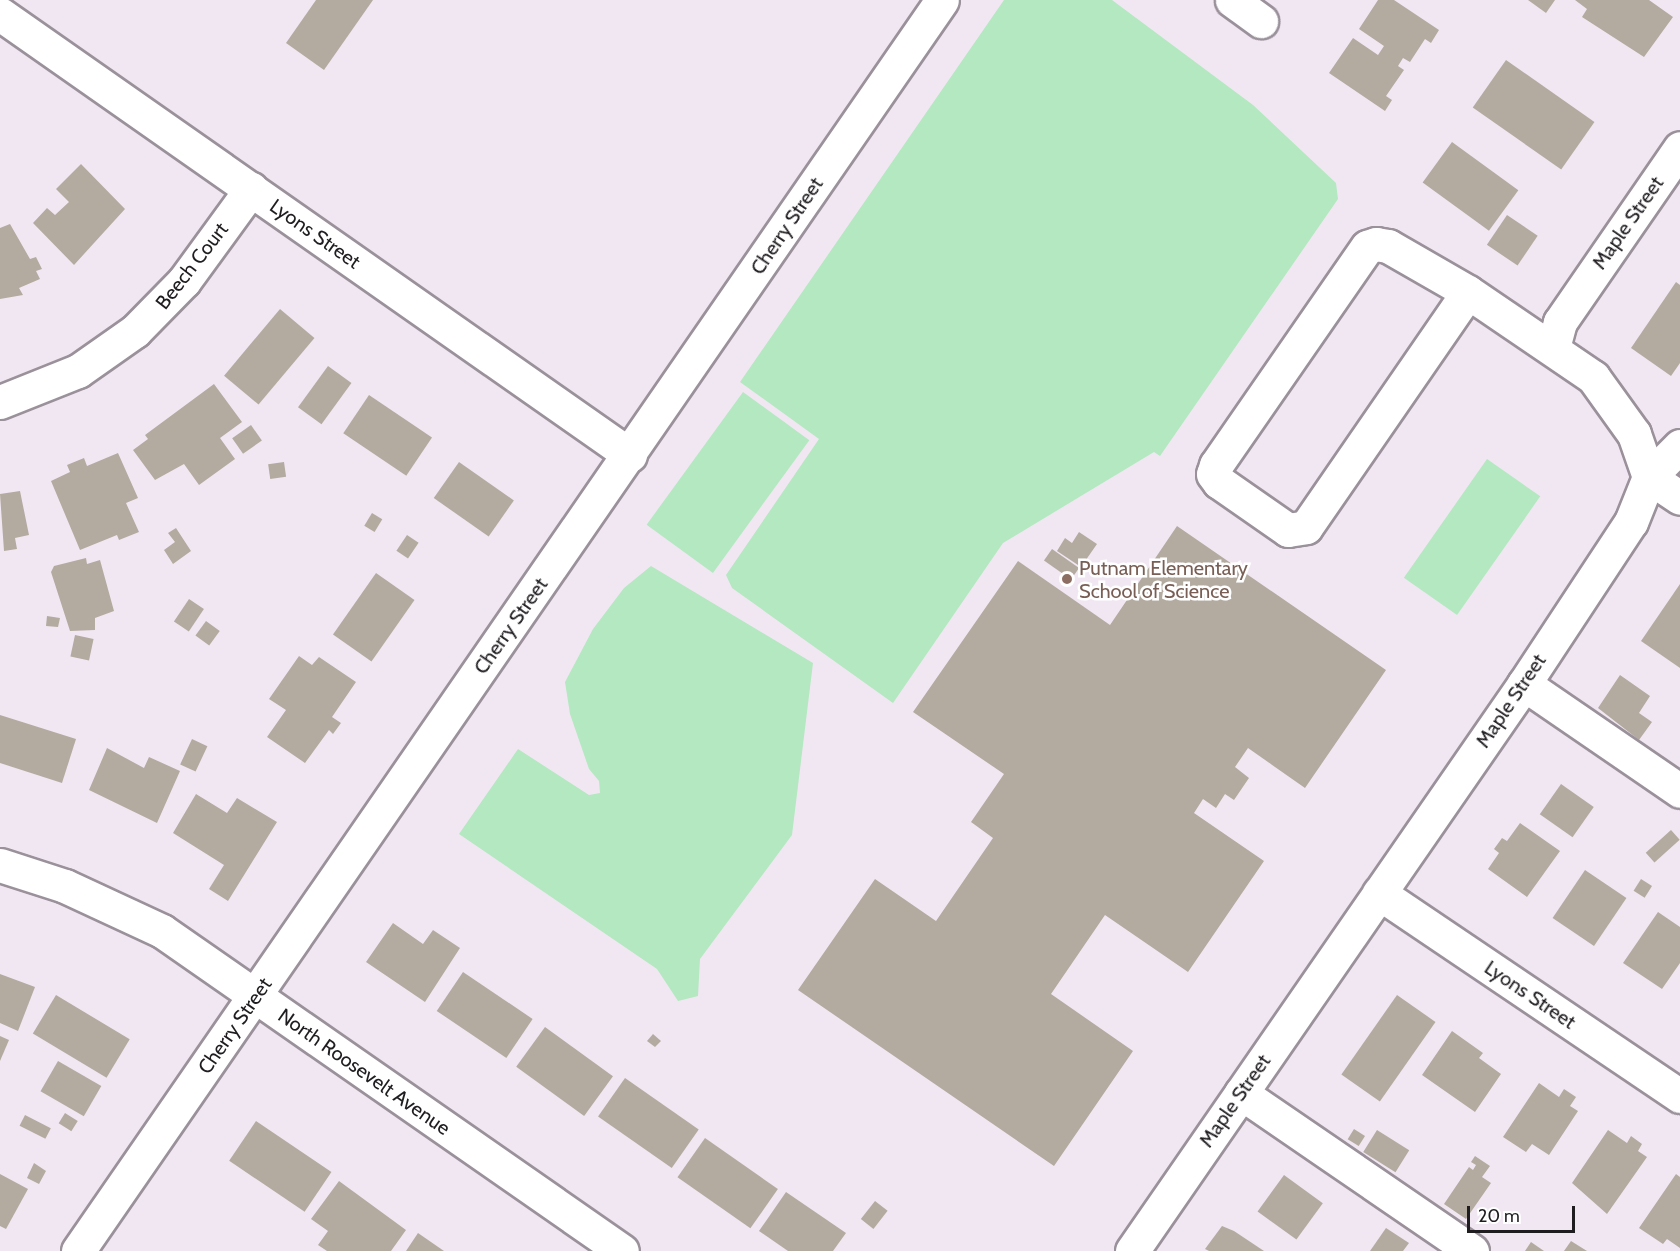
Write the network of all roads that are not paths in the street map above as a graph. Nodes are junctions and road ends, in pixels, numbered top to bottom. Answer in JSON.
{"nodes":[{"id":1,"x":942,"y":0,"type":"edge"},
{"id":2,"x":1232,"y":0,"type":"edge"},
{"id":3,"x":0,"y":14,"type":"edge"},
{"id":4,"x":1261,"y":21,"type":"dead end"},
{"id":5,"x":1680,"y":148,"type":"edge"},
{"id":6,"x":251,"y":189,"type":"junction"},
{"id":7,"x":1468,"y":292,"type":"junction"},
{"id":8,"x":1553,"y":348,"type":"junction"},
{"id":9,"x":0,"y":402,"type":"edge"},
{"id":10,"x":1680,"y":446,"type":"edge"},
{"id":11,"x":630,"y":454,"type":"junction"},
{"id":12,"x":1649,"y":477,"type":"junction"},
{"id":13,"x":1680,"y":498,"type":"edge"},
{"id":14,"x":1524,"y":684,"type":"junction"},
{"id":15,"x":1680,"y":791,"type":"edge"},
{"id":16,"x":0,"y":865,"type":"edge"},
{"id":17,"x":1379,"y":893,"type":"junction"},
{"id":18,"x":256,"y":997,"type":"junction"},
{"id":19,"x":1241,"y":1094,"type":"junction"},
{"id":20,"x":1680,"y":1096,"type":"edge"},
{"id":21,"x":78,"y":1251,"type":"edge"},
{"id":22,"x":622,"y":1251,"type":"edge"},
{"id":23,"x":1132,"y":1251,"type":"edge"},
{"id":24,"x":1472,"y":1251,"type":"edge"}],
"edges":[{"from":1,"to":11,"type":"street","name":"Cherry Street"},
{"from":2,"to":4,"type":"street"},
{"from":3,"to":6,"type":"street","name":"Lyons Street"},
{"from":5,"to":8,"type":"street","name":"Maple Street"},
{"from":6,"to":9,"type":"street","name":"Beech Court"},
{"from":6,"to":11,"type":"street","name":"Lyons Street"},
{"from":7,"to":7,"type":"street"},
{"from":7,"to":8,"type":"street"},
{"from":8,"to":12,"type":"street"},
{"from":10,"to":12,"type":"street"},
{"from":11,"to":18,"type":"street","name":"Cherry Street"},
{"from":12,"to":13,"type":"street"},
{"from":12,"to":14,"type":"street","name":"Maple Street"},
{"from":14,"to":15,"type":"street"},
{"from":14,"to":17,"type":"street","name":"Maple Street"},
{"from":16,"to":18,"type":"street","name":"North Roosevelt Avenue"},
{"from":17,"to":19,"type":"street","name":"Maple Street"},
{"from":17,"to":20,"type":"street","name":"Lyons Street"},
{"from":18,"to":21,"type":"street","name":"Cherry Street"},
{"from":18,"to":22,"type":"street","name":"North Roosevelt Avenue"},
{"from":19,"to":23,"type":"street","name":"Maple Street"},
{"from":19,"to":24,"type":"street"}]}
